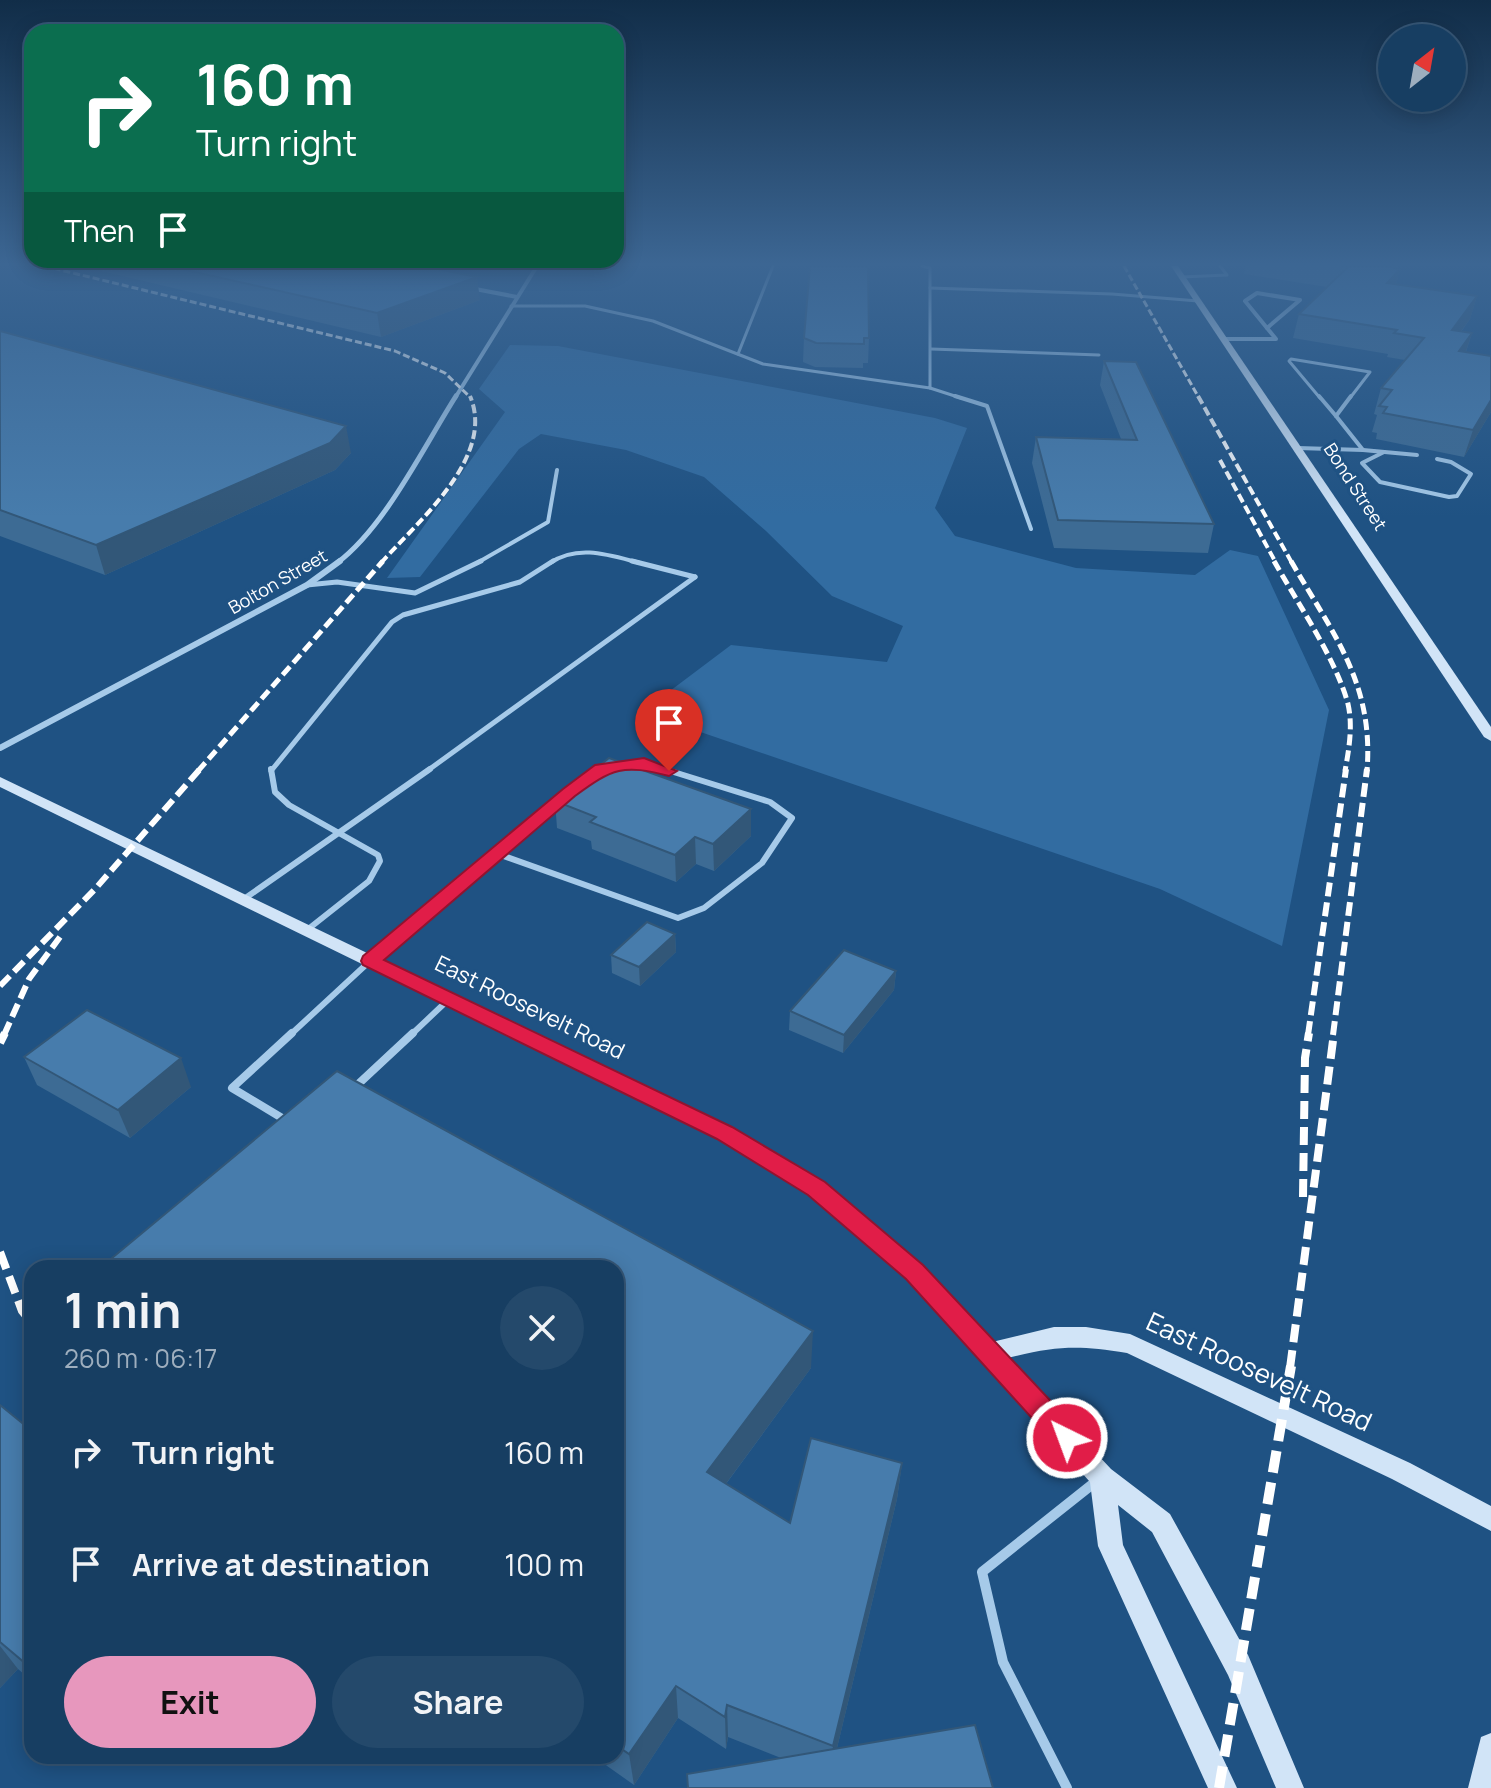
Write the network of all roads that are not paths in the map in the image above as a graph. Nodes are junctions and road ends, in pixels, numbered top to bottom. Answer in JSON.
{"nodes":[{"id":1,"x":484,"y":349,"type":"edge"},
{"id":2,"x":726,"y":349,"type":"edge"},
{"id":3,"x":740,"y":349,"type":"edge"},
{"id":4,"x":931,"y":349,"type":"edge"},
{"id":5,"x":943,"y":349,"type":"edge"},
{"id":6,"x":1231,"y":349,"type":"edge"},
{"id":7,"x":738,"y":354,"type":"junction"},
{"id":8,"x":1099,"y":355,"type":"dead end"},
{"id":9,"x":930,"y":388,"type":"junction"},
{"id":10,"x":1335,"y":417,"type":"junction"},
{"id":11,"x":1298,"y":448,"type":"junction"},
{"id":12,"x":1363,"y":450,"type":"junction"},
{"id":13,"x":1384,"y":452,"type":"junction"},
{"id":14,"x":1417,"y":455,"type":"dead end"},
{"id":15,"x":1437,"y":459,"type":"dead end"},
{"id":16,"x":557,"y":470,"type":"dead end"},
{"id":17,"x":1031,"y":529,"type":"dead end"},
{"id":18,"x":307,"y":585,"type":"junction"},
{"id":19,"x":1491,"y":737,"type":"edge"},
{"id":20,"x":0,"y":748,"type":"edge"},
{"id":21,"x":615,"y":767,"type":"edge"},
{"id":22,"x":0,"y":781,"type":"edge"},
{"id":23,"x":569,"y":792,"type":"edge"},
{"id":24,"x":338,"y":836,"type":"junction"},
{"id":25,"x":498,"y":854,"type":"junction"},
{"id":26,"x":244,"y":899,"type":"junction"},
{"id":27,"x":307,"y":930,"type":"junction"},
{"id":28,"x":370,"y":961,"type":"junction"},
{"id":29,"x":449,"y":999,"type":"junction"},
{"id":30,"x":347,"y":1094,"type":"edge"},
{"id":31,"x":294,"y":1125,"type":"edge"},
{"id":32,"x":990,"y":1352,"type":"junction"},
{"id":33,"x":1102,"y":1477,"type":"junction"},
{"id":34,"x":1491,"y":1519,"type":"edge"},
{"id":35,"x":1491,"y":1747,"type":"edge"},
{"id":36,"x":1067,"y":1788,"type":"edge"},
{"id":37,"x":1223,"y":1788,"type":"edge"},
{"id":38,"x":1290,"y":1788,"type":"edge"},
{"id":39,"x":1482,"y":1788,"type":"edge"}],
"edges":[{"from":1,"to":18,"type":"street","name":"Bolton Street"},
{"from":2,"to":7,"type":"lane"},
{"from":3,"to":7,"type":"lane"},
{"from":4,"to":9,"type":"lane"},
{"from":5,"to":8,"type":"lane"},
{"from":6,"to":11,"type":"street","name":"Bond Street"},
{"from":7,"to":9,"type":"lane"},
{"from":9,"to":17,"type":"lane"},
{"from":10,"to":10,"type":"lane"},
{"from":10,"to":12,"type":"lane"},
{"from":11,"to":12,"type":"lane"},
{"from":11,"to":19,"type":"street","name":"Bond Street"},
{"from":12,"to":13,"type":"lane"},
{"from":13,"to":14,"type":"lane"},
{"from":13,"to":15,"type":"lane"},
{"from":16,"to":18,"type":"lane"},
{"from":18,"to":20,"type":"street","name":"Bolton Street"},
{"from":21,"to":25,"type":"lane"},
{"from":22,"to":26,"type":"street","name":"East Roosevelt Road"},
{"from":23,"to":25,"type":"lane"},
{"from":24,"to":24,"type":"lane"},
{"from":24,"to":26,"type":"lane"},
{"from":24,"to":27,"type":"lane"},
{"from":25,"to":28,"type":"lane"},
{"from":26,"to":27,"type":"street","name":"East Roosevelt Road"},
{"from":27,"to":28,"type":"street","name":"East Roosevelt Road"},
{"from":28,"to":29,"type":"street","name":"East Roosevelt Road"},
{"from":28,"to":31,"type":"lane"},
{"from":29,"to":30,"type":"lane"},
{"from":29,"to":32,"type":"street","name":"East Roosevelt Road"},
{"from":32,"to":33,"type":"street","name":"East Roosevelt Road"},
{"from":32,"to":34,"type":"street","name":"East Roosevelt Road"},
{"from":33,"to":36,"type":"lane"},
{"from":33,"to":37,"type":"street"},
{"from":33,"to":38,"type":"street","name":"East Roosevelt Road"},
{"from":35,"to":39,"type":"street"}]}
